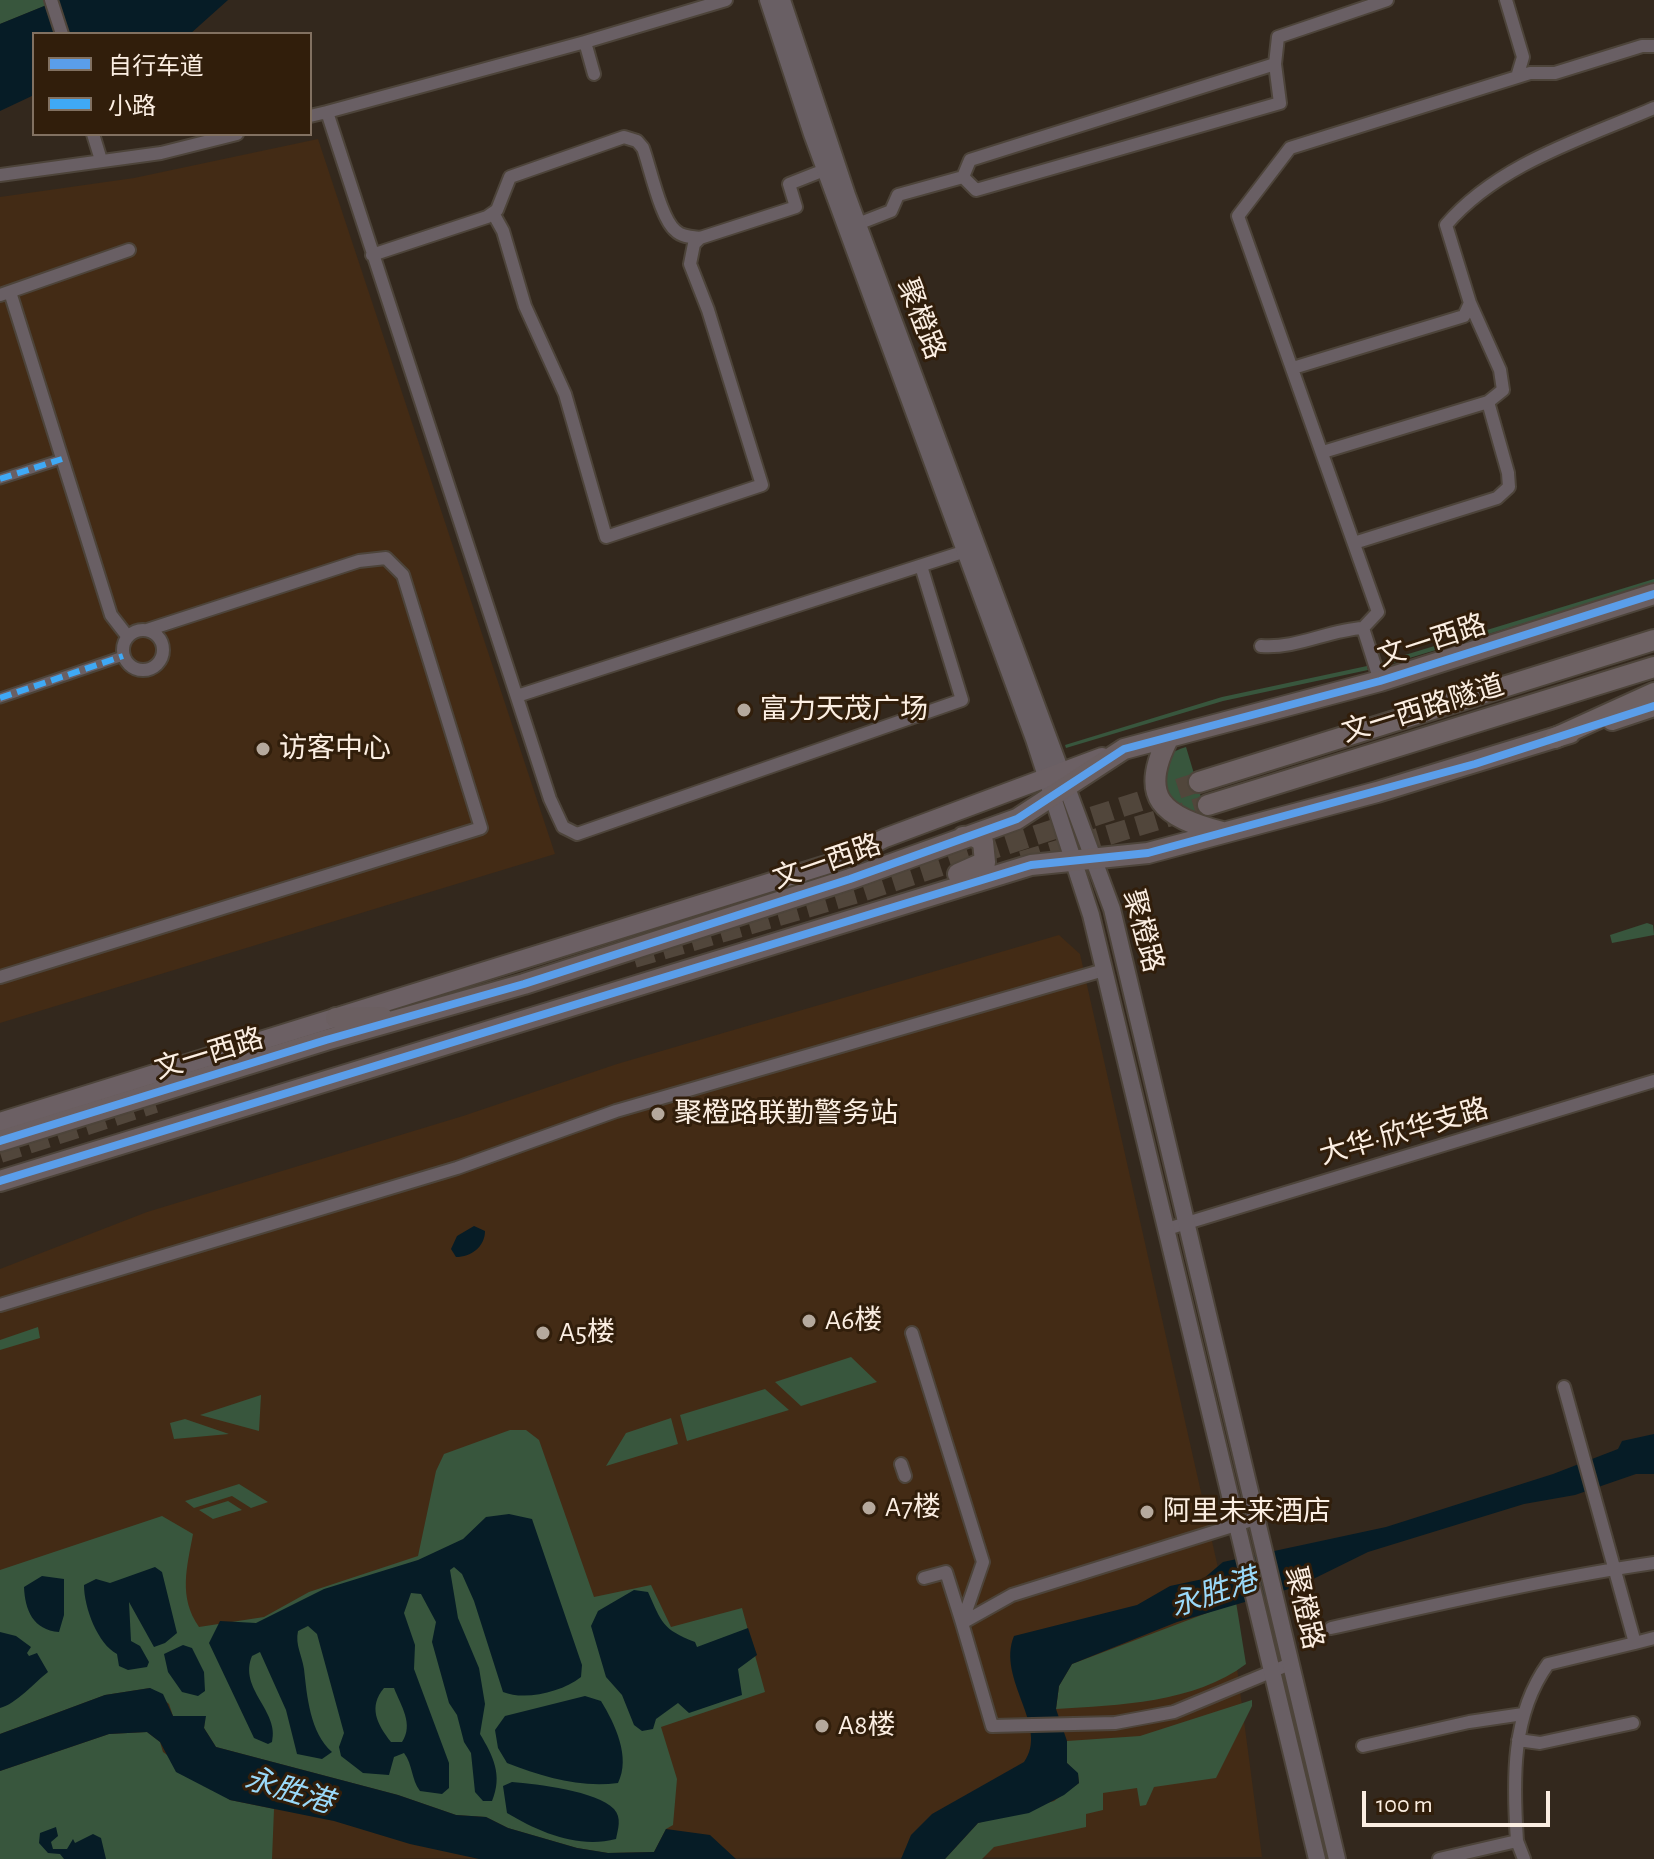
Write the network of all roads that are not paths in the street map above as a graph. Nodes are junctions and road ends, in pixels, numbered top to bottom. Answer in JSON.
{"nodes":[{"id":1,"x":51,"y":0,"type":"edge"},
{"id":2,"x":726,"y":0,"type":"edge"},
{"id":3,"x":768,"y":0,"type":"edge"},
{"id":4,"x":782,"y":0,"type":"edge"},
{"id":5,"x":1387,"y":0,"type":"edge"},
{"id":6,"x":1506,"y":0,"type":"edge"},
{"id":7,"x":61,"y":32,"type":"edge"},
{"id":8,"x":585,"y":42,"type":"junction"},
{"id":9,"x":1654,"y":46,"type":"edge"},
{"id":10,"x":1275,"y":64,"type":"junction"},
{"id":11,"x":594,"y":74,"type":"dead end"},
{"id":12,"x":1517,"y":77,"type":"junction"},
{"id":13,"x":1654,"y":108,"type":"edge"},
{"id":14,"x":327,"y":112,"type":"junction"},
{"id":15,"x":312,"y":116,"type":"edge"},
{"id":16,"x":94,"y":136,"type":"edge"},
{"id":17,"x":229,"y":136,"type":"edge"},
{"id":18,"x":101,"y":160,"type":"junction"},
{"id":19,"x":831,"y":167,"type":"junction"},
{"id":20,"x":0,"y":175,"type":"edge"},
{"id":21,"x":963,"y":177,"type":"junction"},
{"id":22,"x":493,"y":213,"type":"junction"},
{"id":23,"x":853,"y":226,"type":"junction"},
{"id":24,"x":700,"y":238,"type":"junction"},
{"id":25,"x":129,"y":250,"type":"dead end"},
{"id":26,"x":372,"y":255,"type":"junction"},
{"id":27,"x":5,"y":293,"type":"edge"},
{"id":28,"x":1470,"y":303,"type":"junction"},
{"id":29,"x":1293,"y":368,"type":"junction"},
{"id":30,"x":1488,"y":402,"type":"junction"},
{"id":31,"x":1323,"y":452,"type":"junction"},
{"id":32,"x":62,"y":459,"type":"junction"},
{"id":33,"x":0,"y":479,"type":"edge"},
{"id":34,"x":1354,"y":543,"type":"junction"},
{"id":35,"x":973,"y":549,"type":"junction"},
{"id":36,"x":921,"y":566,"type":"junction"},
{"id":37,"x":1654,"y":594,"type":"edge"},
{"id":38,"x":1363,"y":628,"type":"junction"},
{"id":39,"x":147,"y":630,"type":"junction"},
{"id":40,"x":128,"y":637,"type":"junction"},
{"id":41,"x":1654,"y":640,"type":"edge"},
{"id":42,"x":1261,"y":646,"type":"dead end"},
{"id":43,"x":123,"y":656,"type":"junction"},
{"id":44,"x":1654,"y":667,"type":"edge"},
{"id":45,"x":1380,"y":681,"type":"junction"},
{"id":46,"x":1654,"y":693,"type":"edge"},
{"id":47,"x":517,"y":696,"type":"junction"},
{"id":48,"x":0,"y":698,"type":"edge"},
{"id":49,"x":1654,"y":706,"type":"edge"},
{"id":50,"x":1169,"y":737,"type":"junction"},
{"id":51,"x":1555,"y":738,"type":"junction"},
{"id":52,"x":1199,"y":782,"type":"tunnel mouth"},
{"id":53,"x":1057,"y":783,"type":"junction"},
{"id":54,"x":1208,"y":805,"type":"tunnel mouth"},
{"id":55,"x":1225,"y":832,"type":"junction"},
{"id":56,"x":963,"y":837,"type":"junction"},
{"id":57,"x":1094,"y":858,"type":"junction"},
{"id":58,"x":1073,"y":861,"type":"junction"},
{"id":59,"x":852,"y":920,"type":"junction"},
{"id":60,"x":1104,"y":970,"type":"junction"},
{"id":61,"x":0,"y":977,"type":"edge"},
{"id":62,"x":406,"y":1017,"type":"junction"},
{"id":63,"x":336,"y":1018,"type":"junction"},
{"id":64,"x":1654,"y":1081,"type":"edge"},
{"id":65,"x":0,"y":1122,"type":"edge"},
{"id":66,"x":0,"y":1141,"type":"edge"},
{"id":67,"x":0,"y":1181,"type":"edge"},
{"id":68,"x":1185,"y":1223,"type":"junction"},
{"id":69,"x":1167,"y":1229,"type":"junction"},
{"id":70,"x":0,"y":1305,"type":"edge"},
{"id":71,"x":912,"y":1333,"type":"dead end"},
{"id":72,"x":1564,"y":1387,"type":"dead end"},
{"id":73,"x":1255,"y":1519,"type":"junction"},
{"id":74,"x":1236,"y":1525,"type":"junction"},
{"id":75,"x":1654,"y":1563,"type":"edge"},
{"id":76,"x":1613,"y":1569,"type":"junction"},
{"id":77,"x":924,"y":1578,"type":"dead end"},
{"id":78,"x":962,"y":1623,"type":"junction"},
{"id":79,"x":1331,"y":1628,"type":"dead end"},
{"id":80,"x":1654,"y":1638,"type":"edge"},
{"id":81,"x":1635,"y":1643,"type":"junction"},
{"id":82,"x":1290,"y":1664,"type":"junction"},
{"id":83,"x":1272,"y":1672,"type":"junction"},
{"id":84,"x":1523,"y":1714,"type":"junction"},
{"id":85,"x":1633,"y":1723,"type":"dead end"},
{"id":86,"x":1518,"y":1740,"type":"junction"},
{"id":87,"x":1363,"y":1746,"type":"dead end"},
{"id":88,"x":1517,"y":1841,"type":"junction"},
{"id":89,"x":1317,"y":1859,"type":"edge"},
{"id":90,"x":1337,"y":1859,"type":"edge"},
{"id":91,"x":1439,"y":1859,"type":"edge"},
{"id":92,"x":1524,"y":1859,"type":"edge"}],
"edges":[{"from":1,"to":7,"type":"street"},
{"from":2,"to":8,"type":"street"},
{"from":3,"to":19,"type":"street","name":"聚橙路"},
{"from":4,"to":19,"type":"street","name":"聚橙路"},
{"from":5,"to":10,"type":"street"},
{"from":6,"to":12,"type":"street"},
{"from":8,"to":11,"type":"street"},
{"from":8,"to":14,"type":"street"},
{"from":9,"to":12,"type":"street"},
{"from":10,"to":21,"type":"street"},
{"from":10,"to":21,"type":"street"},
{"from":12,"to":29,"type":"street"},
{"from":13,"to":28,"type":"street"},
{"from":14,"to":15,"type":"street"},
{"from":14,"to":26,"type":"street"},
{"from":16,"to":18,"type":"street"},
{"from":17,"to":18,"type":"street"},
{"from":18,"to":20,"type":"street"},
{"from":19,"to":23,"type":"street","name":"聚橙路"},
{"from":19,"to":24,"type":"street"},
{"from":21,"to":23,"type":"street"},
{"from":22,"to":24,"type":"street"},
{"from":22,"to":24,"type":"street"},
{"from":22,"to":26,"type":"street"},
{"from":23,"to":35,"type":"street","name":"聚橙路"},
{"from":25,"to":27,"type":"street"},
{"from":26,"to":47,"type":"street"},
{"from":27,"to":32,"type":"street"},
{"from":28,"to":29,"type":"street"},
{"from":28,"to":30,"type":"street"},
{"from":29,"to":31,"type":"street"},
{"from":30,"to":31,"type":"street"},
{"from":30,"to":34,"type":"street"},
{"from":31,"to":34,"type":"street"},
{"from":32,"to":33,"type":"street"},
{"from":32,"to":40,"type":"street"},
{"from":34,"to":38,"type":"street"},
{"from":35,"to":36,"type":"street"},
{"from":35,"to":53,"type":"street","name":"聚橙路"},
{"from":36,"to":47,"type":"street"},
{"from":36,"to":47,"type":"street"},
{"from":37,"to":45,"type":"main road","name":"文一西路"},
{"from":38,"to":42,"type":"street"},
{"from":38,"to":45,"type":"street"},
{"from":39,"to":40,"type":"street"},
{"from":39,"to":43,"type":"street"},
{"from":39,"to":61,"type":"street"},
{"from":40,"to":43,"type":"street"},
{"from":41,"to":52,"type":"highway","name":"文一西路隧道"},
{"from":43,"to":48,"type":"street"},
{"from":44,"to":54,"type":"highway","name":"文一西路隧道"},
{"from":45,"to":50,"type":"main road","name":"文一西路"},
{"from":46,"to":51,"type":"highway"},
{"from":49,"to":51,"type":"main road"},
{"from":50,"to":53,"type":"main road","name":"文一西路"},
{"from":50,"to":55,"type":"main road"},
{"from":51,"to":55,"type":"main road"},
{"from":53,"to":56,"type":"main road","name":"文一西路"},
{"from":53,"to":57,"type":"street","name":"聚橙路"},
{"from":53,"to":58,"type":"street","name":"聚橙路"},
{"from":53,"to":63,"type":"main road"},
{"from":55,"to":57,"type":"main road"},
{"from":56,"to":59,"type":"main road"},
{"from":56,"to":62,"type":"main road","name":"文一西路"},
{"from":57,"to":58,"type":"main road"},
{"from":57,"to":68,"type":"street","name":"聚橙路"},
{"from":58,"to":59,"type":"main road"},
{"from":58,"to":60,"type":"street","name":"聚橙路"},
{"from":59,"to":67,"type":"main road"},
{"from":60,"to":69,"type":"street","name":"聚橙路"},
{"from":60,"to":70,"type":"street"},
{"from":62,"to":63,"type":"main road"},
{"from":62,"to":66,"type":"main road","name":"文一西路"},
{"from":63,"to":65,"type":"main road"},
{"from":64,"to":68,"type":"street","name":"大华·欣华支路"},
{"from":68,"to":69,"type":"street","name":"大华·欣华支路"},
{"from":68,"to":73,"type":"street","name":"聚橙路"},
{"from":69,"to":74,"type":"street","name":"聚橙路"},
{"from":71,"to":78,"type":"street"},
{"from":72,"to":76,"type":"street"},
{"from":73,"to":74,"type":"street"},
{"from":73,"to":82,"type":"street","name":"聚橙路"},
{"from":74,"to":78,"type":"street"},
{"from":74,"to":83,"type":"street","name":"聚橙路"},
{"from":75,"to":76,"type":"street"},
{"from":76,"to":79,"type":"street"},
{"from":76,"to":81,"type":"street"},
{"from":77,"to":78,"type":"street"},
{"from":78,"to":83,"type":"street"},
{"from":80,"to":81,"type":"street"},
{"from":81,"to":84,"type":"street"},
{"from":82,"to":83,"type":"street"},
{"from":82,"to":90,"type":"street","name":"聚橙路"},
{"from":83,"to":89,"type":"street","name":"聚橙路"},
{"from":84,"to":86,"type":"street"},
{"from":84,"to":87,"type":"street"},
{"from":85,"to":86,"type":"street"},
{"from":86,"to":88,"type":"street"},
{"from":88,"to":91,"type":"street"},
{"from":88,"to":92,"type":"street"}]}
